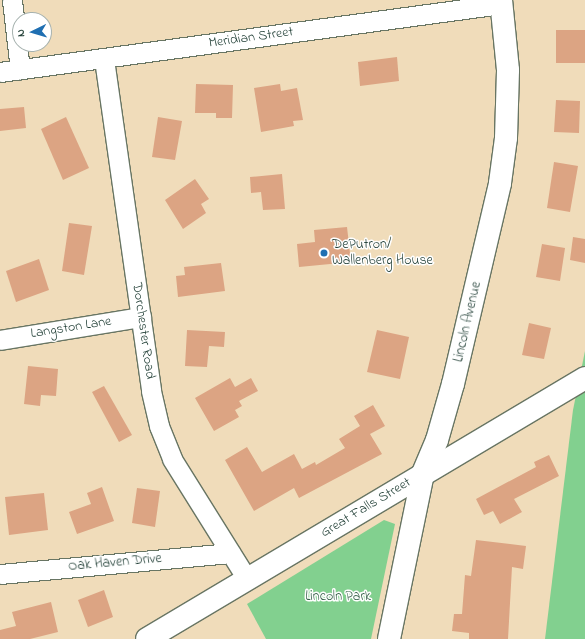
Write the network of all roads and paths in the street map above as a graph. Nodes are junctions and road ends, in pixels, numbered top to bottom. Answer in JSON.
{"nodes":[{"id":1,"x":12,"y":0,"type":"edge"},
{"id":2,"x":501,"y":2,"type":"edge"},
{"id":3,"x":104,"y":59,"type":"junction"},
{"id":4,"x":20,"y":70,"type":"junction"},
{"id":5,"x":0,"y":72,"type":"edge"},
{"id":6,"x":141,"y":317,"type":"junction"},
{"id":7,"x":0,"y":340,"type":"edge"},
{"id":8,"x":585,"y":378,"type":"edge"},
{"id":9,"x":423,"y":473,"type":"junction"},
{"id":10,"x":230,"y":553,"type":"junction"},
{"id":11,"x":0,"y":574,"type":"edge"},
{"id":12,"x":247,"y":580,"type":"junction"},
{"id":13,"x":147,"y":639,"type":"edge"},
{"id":14,"x":389,"y":639,"type":"edge"}],
"edges":[{"from":1,"to":4,"type":"street"},
{"from":2,"to":3,"type":"street","name":"Meridian Street"},
{"from":2,"to":9,"type":"street","name":"Lincoln Avenue"},
{"from":3,"to":4,"type":"street","name":"Meridian Street"},
{"from":3,"to":6,"type":"street","name":"Dorchester Road"},
{"from":4,"to":5,"type":"street","name":"Meridian Street"},
{"from":6,"to":7,"type":"street","name":"Langston Lane"},
{"from":6,"to":10,"type":"street","name":"Dorchester Road"},
{"from":8,"to":9,"type":"street","name":"Great Falls Street"},
{"from":9,"to":12,"type":"street","name":"Great Falls Street"},
{"from":9,"to":14,"type":"street","name":"Lincoln Avenue"},
{"from":10,"to":11,"type":"street","name":"Oak Haven Drive"},
{"from":10,"to":12,"type":"street","name":"Dorchester Road"},
{"from":12,"to":13,"type":"street","name":"Great Falls Street"}]}
